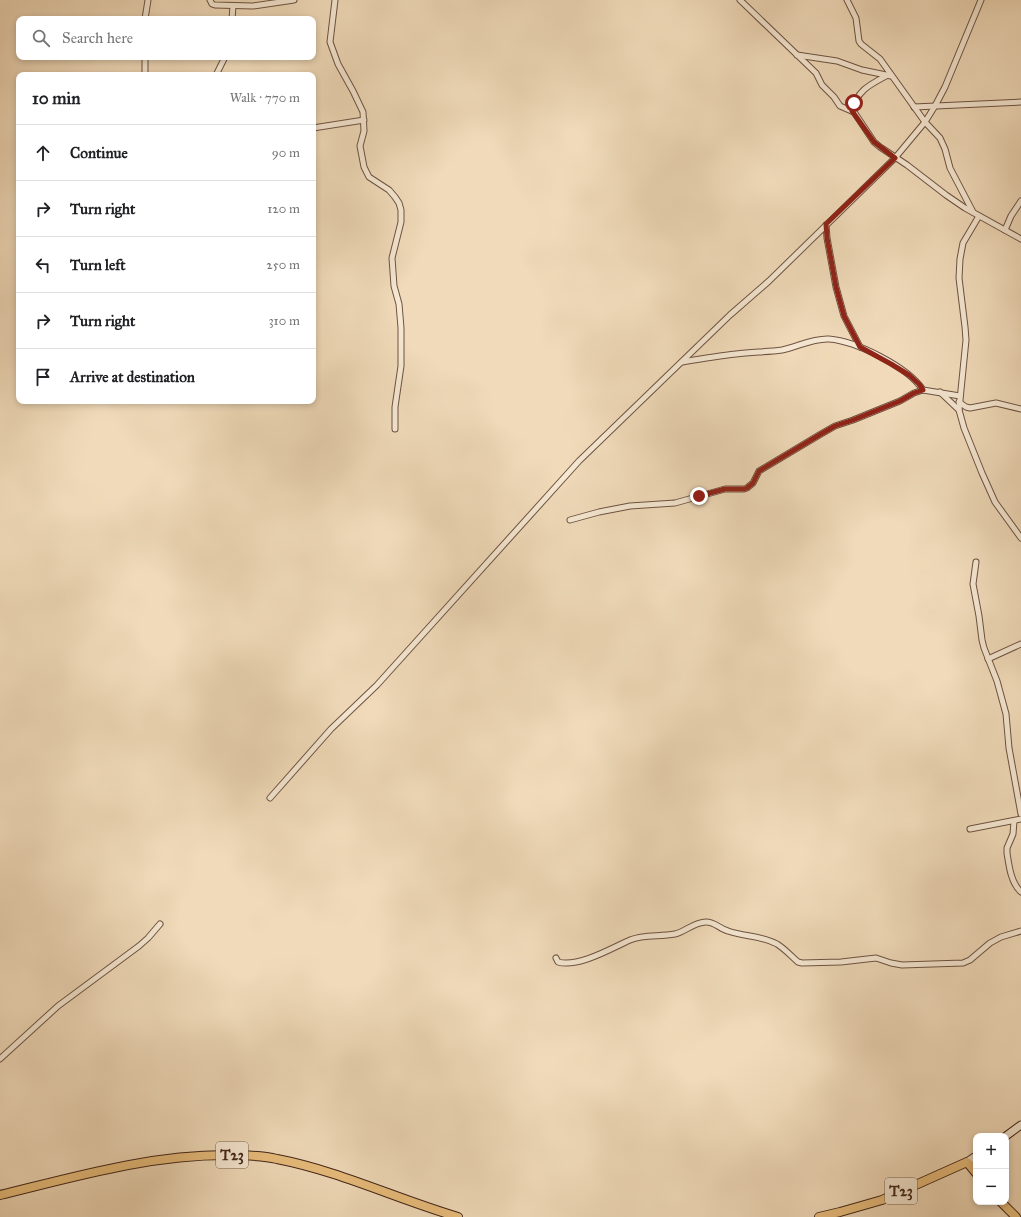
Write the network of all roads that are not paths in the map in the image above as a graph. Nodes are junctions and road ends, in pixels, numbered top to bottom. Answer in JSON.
{"nodes":[{"id":1,"x":148,"y":0,"type":"edge"},
{"id":2,"x":210,"y":0,"type":"edge"},
{"id":3,"x":294,"y":0,"type":"edge"},
{"id":4,"x":335,"y":0,"type":"edge"},
{"id":5,"x":740,"y":0,"type":"edge"},
{"id":6,"x":847,"y":0,"type":"edge"},
{"id":7,"x":982,"y":0,"type":"edge"},
{"id":8,"x":267,"y":2,"type":"edge"},
{"id":9,"x":232,"y":6,"type":"junction"},
{"id":10,"x":145,"y":16,"type":"edge"},
{"id":11,"x":232,"y":16,"type":"edge"},
{"id":12,"x":796,"y":55,"type":"junction"},
{"id":13,"x":145,"y":60,"type":"edge"},
{"id":14,"x":224,"y":60,"type":"edge"},
{"id":15,"x":145,"y":72,"type":"edge"},
{"id":16,"x":218,"y":72,"type":"edge"},
{"id":17,"x":889,"y":76,"type":"junction"},
{"id":18,"x":1021,"y":102,"type":"edge"},
{"id":19,"x":935,"y":106,"type":"junction"},
{"id":20,"x":914,"y":107,"type":"junction"},
{"id":21,"x":852,"y":111,"type":"junction"},
{"id":22,"x":364,"y":120,"type":"junction"},
{"id":23,"x":925,"y":122,"type":"junction"},
{"id":24,"x":316,"y":128,"type":"edge"},
{"id":25,"x":895,"y":158,"type":"junction"},
{"id":26,"x":1021,"y":201,"type":"edge"},
{"id":27,"x":973,"y":213,"type":"junction"},
{"id":28,"x":979,"y":216,"type":"junction"},
{"id":29,"x":826,"y":224,"type":"junction"},
{"id":30,"x":1006,"y":230,"type":"junction"},
{"id":31,"x":1021,"y":239,"type":"edge"},
{"id":32,"x":860,"y":347,"type":"junction"},
{"id":33,"x":682,"y":362,"type":"junction"},
{"id":34,"x":923,"y":390,"type":"junction"},
{"id":35,"x":940,"y":392,"type":"junction"},
{"id":36,"x":960,"y":396,"type":"junction"},
{"id":37,"x":960,"y":402,"type":"junction"},
{"id":38,"x":1021,"y":409,"type":"edge"},
{"id":39,"x":959,"y":410,"type":"junction"},
{"id":40,"x":395,"y":429,"type":"dead end"},
{"id":41,"x":570,"y":520,"type":"dead end"},
{"id":42,"x":1021,"y":538,"type":"edge"},
{"id":43,"x":976,"y":562,"type":"dead end"},
{"id":44,"x":1021,"y":644,"type":"edge"},
{"id":45,"x":988,"y":659,"type":"junction"},
{"id":46,"x":270,"y":798,"type":"dead end"},
{"id":47,"x":1021,"y":814,"type":"edge"},
{"id":48,"x":1021,"y":819,"type":"edge"},
{"id":49,"x":1014,"y":821,"type":"junction"},
{"id":50,"x":970,"y":829,"type":"dead end"},
{"id":51,"x":1021,"y":892,"type":"edge"},
{"id":52,"x":160,"y":924,"type":"dead end"},
{"id":53,"x":1021,"y":931,"type":"edge"},
{"id":54,"x":556,"y":958,"type":"dead end"},
{"id":55,"x":0,"y":1059,"type":"edge"},
{"id":56,"x":1021,"y":1125,"type":"edge"},
{"id":57,"x":1009,"y":1134,"type":"edge"},
{"id":58,"x":973,"y":1158,"type":"edge"},
{"id":59,"x":967,"y":1162,"type":"junction"},
{"id":60,"x":973,"y":1169,"type":"edge"},
{"id":61,"x":0,"y":1195,"type":"edge"},
{"id":62,"x":1004,"y":1205,"type":"edge"},
{"id":63,"x":458,"y":1217,"type":"edge"},
{"id":64,"x":819,"y":1217,"type":"edge"},
{"id":65,"x":1016,"y":1217,"type":"edge"}],
"edges":[{"from":1,"to":10,"type":"street"},
{"from":2,"to":9,"type":"street"},
{"from":3,"to":8,"type":"street"},
{"from":4,"to":22,"type":"street"},
{"from":5,"to":12,"type":"street"},
{"from":6,"to":17,"type":"street"},
{"from":7,"to":19,"type":"street"},
{"from":8,"to":9,"type":"street"},
{"from":9,"to":11,"type":"street"},
{"from":12,"to":17,"type":"street"},
{"from":12,"to":21,"type":"street"},
{"from":13,"to":15,"type":"street"},
{"from":14,"to":16,"type":"street"},
{"from":17,"to":20,"type":"street"},
{"from":17,"to":21,"type":"street"},
{"from":18,"to":19,"type":"street"},
{"from":19,"to":20,"type":"street"},
{"from":19,"to":23,"type":"street"},
{"from":20,"to":23,"type":"street"},
{"from":21,"to":25,"type":"street"},
{"from":22,"to":24,"type":"street"},
{"from":22,"to":40,"type":"street"},
{"from":23,"to":25,"type":"street"},
{"from":23,"to":27,"type":"street"},
{"from":25,"to":27,"type":"street"},
{"from":25,"to":29,"type":"street"},
{"from":26,"to":30,"type":"street"},
{"from":27,"to":28,"type":"street"},
{"from":28,"to":30,"type":"street"},
{"from":28,"to":36,"type":"street"},
{"from":29,"to":32,"type":"street"},
{"from":29,"to":33,"type":"street"},
{"from":30,"to":31,"type":"street"},
{"from":32,"to":33,"type":"street"},
{"from":32,"to":34,"type":"street"},
{"from":33,"to":46,"type":"street"},
{"from":34,"to":35,"type":"street"},
{"from":34,"to":41,"type":"street"},
{"from":35,"to":36,"type":"street"},
{"from":35,"to":39,"type":"street"},
{"from":36,"to":37,"type":"street"},
{"from":37,"to":38,"type":"street"},
{"from":37,"to":39,"type":"street"},
{"from":39,"to":42,"type":"street"},
{"from":43,"to":45,"type":"street"},
{"from":44,"to":45,"type":"street"},
{"from":45,"to":47,"type":"street"},
{"from":48,"to":49,"type":"street"},
{"from":49,"to":50,"type":"street"},
{"from":49,"to":51,"type":"street"},
{"from":52,"to":55,"type":"street"},
{"from":53,"to":54,"type":"street"},
{"from":56,"to":57,"type":"main road"},
{"from":58,"to":59,"type":"main road"},
{"from":59,"to":60,"type":"main road"},
{"from":59,"to":64,"type":"main road","number":"T23"},
{"from":61,"to":63,"type":"main road","number":"T23"},
{"from":62,"to":65,"type":"main road"}]}
